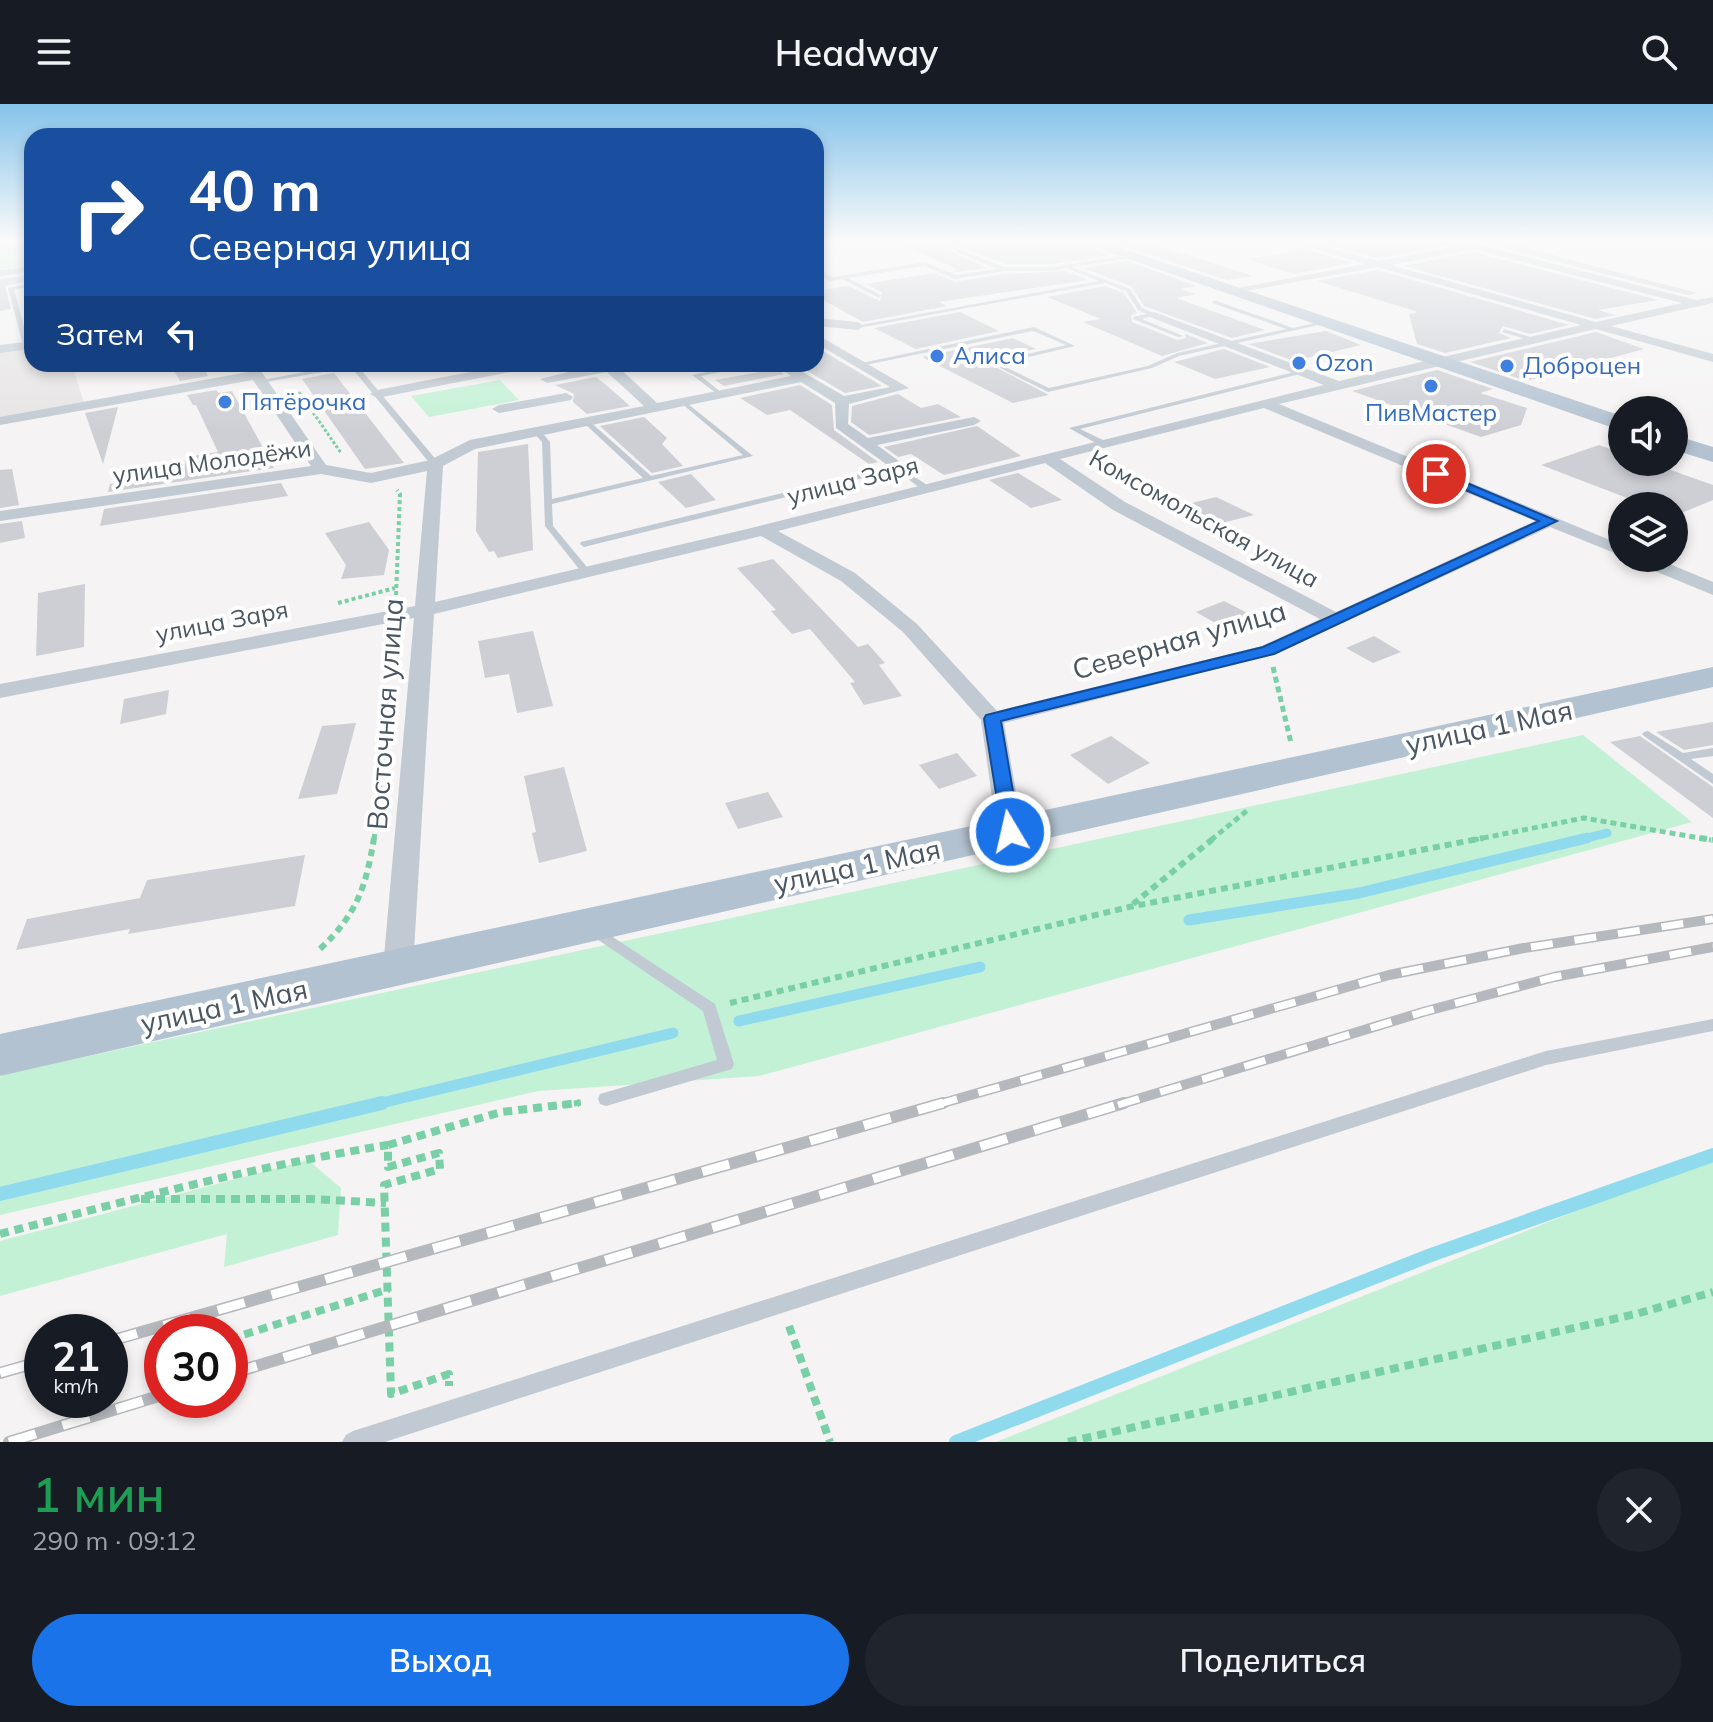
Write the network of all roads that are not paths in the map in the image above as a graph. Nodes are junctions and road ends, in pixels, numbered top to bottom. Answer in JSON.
{"nodes":[{"id":1,"x":15,"y":304,"type":"edge"},
{"id":2,"x":979,"y":304,"type":"edge"},
{"id":3,"x":1137,"y":304,"type":"edge"},
{"id":4,"x":1221,"y":304,"type":"edge"},
{"id":5,"x":1270,"y":304,"type":"edge"},
{"id":6,"x":1522,"y":304,"type":"edge"},
{"id":7,"x":1693,"y":304,"type":"edge"},
{"id":8,"x":1154,"y":315,"type":"junction"},
{"id":9,"x":824,"y":323,"type":"edge"},
{"id":10,"x":1324,"y":323,"type":"junction"},
{"id":11,"x":858,"y":326,"type":"joint"},
{"id":12,"x":1598,"y":326,"type":"junction"},
{"id":13,"x":24,"y":330,"type":"edge"},
{"id":14,"x":1293,"y":330,"type":"junction"},
{"id":15,"x":1504,"y":331,"type":"dead end"},
{"id":16,"x":1180,"y":336,"type":"dead end"},
{"id":17,"x":1535,"y":340,"type":"junction"},
{"id":18,"x":824,"y":343,"type":"edge"},
{"id":19,"x":1230,"y":344,"type":"junction"},
{"id":20,"x":24,"y":346,"type":"edge"},
{"id":21,"x":0,"y":349,"type":"edge"},
{"id":22,"x":1713,"y":358,"type":"edge"},
{"id":23,"x":1438,"y":362,"type":"junction"},
{"id":24,"x":860,"y":364,"type":"junction"},
{"id":25,"x":312,"y":372,"type":"edge"},
{"id":26,"x":359,"y":372,"type":"edge"},
{"id":27,"x":490,"y":372,"type":"edge"},
{"id":28,"x":580,"y":372,"type":"edge"},
{"id":29,"x":615,"y":372,"type":"edge"},
{"id":30,"x":711,"y":372,"type":"edge"},
{"id":31,"x":793,"y":372,"type":"edge"},
{"id":32,"x":1302,"y":372,"type":"junction"},
{"id":33,"x":255,"y":373,"type":"edge"},
{"id":34,"x":803,"y":378,"type":"junction"},
{"id":35,"x":1339,"y":386,"type":"junction"},
{"id":36,"x":377,"y":394,"type":"junction"},
{"id":37,"x":720,"y":394,"type":"junction"},
{"id":38,"x":842,"y":401,"type":"junction"},
{"id":39,"x":683,"y":402,"type":"junction"},
{"id":40,"x":1264,"y":403,"type":"junction"},
{"id":41,"x":653,"y":407,"type":"junction"},
{"id":42,"x":1608,"y":419,"type":"edge"},
{"id":43,"x":0,"y":421,"type":"edge"},
{"id":44,"x":587,"y":421,"type":"junction"},
{"id":45,"x":974,"y":421,"type":"dead end"},
{"id":46,"x":529,"y":433,"type":"junction"},
{"id":47,"x":865,"y":443,"type":"junction"},
{"id":48,"x":1104,"y":444,"type":"junction"},
{"id":49,"x":1688,"y":447,"type":"edge"},
{"id":50,"x":1713,"y":455,"type":"edge"},
{"id":51,"x":1049,"y":459,"type":"junction"},
{"id":52,"x":435,"y":464,"type":"junction"},
{"id":53,"x":897,"y":467,"type":"junction"},
{"id":54,"x":321,"y":469,"type":"junction"},
{"id":55,"x":649,"y":479,"type":"junction"},
{"id":56,"x":927,"y":489,"type":"junction"},
{"id":57,"x":548,"y":502,"type":"junction"},
{"id":58,"x":0,"y":516,"type":"edge"},
{"id":59,"x":1550,"y":521,"type":"junction"},
{"id":60,"x":763,"y":530,"type":"junction"},
{"id":61,"x":584,"y":544,"type":"dead end"},
{"id":62,"x":1608,"y":545,"type":"edge"},
{"id":63,"x":586,"y":572,"type":"junction"},
{"id":64,"x":1672,"y":572,"type":"edge"},
{"id":65,"x":1713,"y":589,"type":"edge"},
{"id":66,"x":422,"y":611,"type":"junction"},
{"id":67,"x":1337,"y":620,"type":"junction"},
{"id":68,"x":1713,"y":677,"type":"edge"},
{"id":69,"x":0,"y":691,"type":"edge"},
{"id":70,"x":992,"y":719,"type":"junction"},
{"id":71,"x":1648,"y":734,"type":"dead end"},
{"id":72,"x":1713,"y":752,"type":"edge"},
{"id":73,"x":1681,"y":757,"type":"junction"},
{"id":74,"x":1713,"y":780,"type":"edge"},
{"id":75,"x":1010,"y":832,"type":"junction"},
{"id":76,"x":588,"y":926,"type":"junction"},
{"id":77,"x":398,"y":968,"type":"junction"},
{"id":78,"x":1713,"y":1025,"type":"edge"},
{"id":79,"x":0,"y":1055,"type":"edge"},
{"id":80,"x":606,"y":1099,"type":"road end"},
{"id":81,"x":353,"y":1442,"type":"edge"}],
"edges":[{"from":1,"to":13,"type":"lane"},
{"from":2,"to":11,"type":"lane"},
{"from":3,"to":8,"type":"lane"},
{"from":4,"to":14,"type":"lane"},
{"from":5,"to":10,"type":"main road"},
{"from":6,"to":12,"type":"street"},
{"from":7,"to":12,"type":"street","name":"улица Заря"},
{"from":8,"to":16,"type":"lane"},
{"from":8,"to":19,"type":"street"},
{"from":9,"to":11,"type":"street"},
{"from":10,"to":14,"type":"lane"},
{"from":10,"to":23,"type":"main road"},
{"from":12,"to":17,"type":"street","name":"улица Заря"},
{"from":12,"to":22,"type":"street"},
{"from":14,"to":19,"type":"lane"},
{"from":15,"to":17,"type":"lane"},
{"from":17,"to":23,"type":"street","name":"улица Заря"},
{"from":18,"to":24,"type":"street"},
{"from":19,"to":24,"type":"lane"},
{"from":19,"to":32,"type":"street"},
{"from":20,"to":21,"type":"street"},
{"from":23,"to":35,"type":"street","name":"улица Заря"},
{"from":23,"to":42,"type":"main road"},
{"from":24,"to":38,"type":"street"},
{"from":25,"to":33,"type":"lane"},
{"from":26,"to":36,"type":"lane"},
{"from":27,"to":36,"type":"street"},
{"from":28,"to":46,"type":"street"},
{"from":29,"to":41,"type":"street"},
{"from":30,"to":37,"type":"lane"},
{"from":31,"to":34,"type":"street"},
{"from":32,"to":35,"type":"street"},
{"from":32,"to":48,"type":"lane"},
{"from":33,"to":43,"type":"street"},
{"from":33,"to":54,"type":"street"},
{"from":34,"to":37,"type":"street","name":"улица Молодёжи"},
{"from":34,"to":38,"type":"street"},
{"from":35,"to":40,"type":"street","name":"улица Заря"},
{"from":36,"to":52,"type":"lane"},
{"from":37,"to":39,"type":"street","name":"улица Молодёжи"},
{"from":38,"to":47,"type":"street"},
{"from":39,"to":41,"type":"street","name":"улица Молодёжи"},
{"from":39,"to":55,"type":"lane"},
{"from":40,"to":48,"type":"street","name":"улица Заря"},
{"from":40,"to":59,"type":"street"},
{"from":41,"to":44,"type":"street","name":"улица Молодёжи"},
{"from":44,"to":46,"type":"street","name":"улица Молодёжи"},
{"from":44,"to":55,"type":"lane"},
{"from":45,"to":47,"type":"street"},
{"from":46,"to":52,"type":"street","name":"улица Молодёжи"},
{"from":46,"to":57,"type":"lane"},
{"from":47,"to":53,"type":"street"},
{"from":48,"to":51,"type":"street","name":"улица Заря"},
{"from":49,"to":50,"type":"main road"},
{"from":51,"to":56,"type":"street","name":"улица Заря"},
{"from":51,"to":67,"type":"street","name":"Комсомольская улица"},
{"from":52,"to":54,"type":"street","name":"улица Молодёжи"},
{"from":52,"to":66,"type":"street","name":"Восточная улица"},
{"from":53,"to":56,"type":"lane"},
{"from":53,"to":61,"type":"lane"},
{"from":54,"to":58,"type":"street","name":"улица Молодёжи"},
{"from":55,"to":57,"type":"lane"},
{"from":56,"to":60,"type":"street","name":"улица Заря"},
{"from":57,"to":63,"type":"lane"},
{"from":59,"to":62,"type":"street"},
{"from":59,"to":67,"type":"street","name":"Северная улица"},
{"from":60,"to":63,"type":"street","name":"улица Заря"},
{"from":60,"to":70,"type":"street"},
{"from":63,"to":66,"type":"street","name":"улица Заря"},
{"from":64,"to":65,"type":"street"},
{"from":66,"to":69,"type":"street","name":"улица Заря"},
{"from":66,"to":77,"type":"street","name":"Восточная улица"},
{"from":67,"to":70,"type":"street","name":"Северная улица"},
{"from":68,"to":75,"type":"main road","name":"улица 1 Мая"},
{"from":70,"to":75,"type":"street"},
{"from":71,"to":73,"type":"lane"},
{"from":72,"to":73,"type":"lane"},
{"from":73,"to":74,"type":"lane"},
{"from":75,"to":76,"type":"main road","name":"улица 1 Мая"},
{"from":76,"to":77,"type":"main road","name":"улица 1 Мая"},
{"from":76,"to":80,"type":"lane"},
{"from":77,"to":79,"type":"main road","name":"улица 1 Мая"},
{"from":78,"to":81,"type":"lane"}]}
